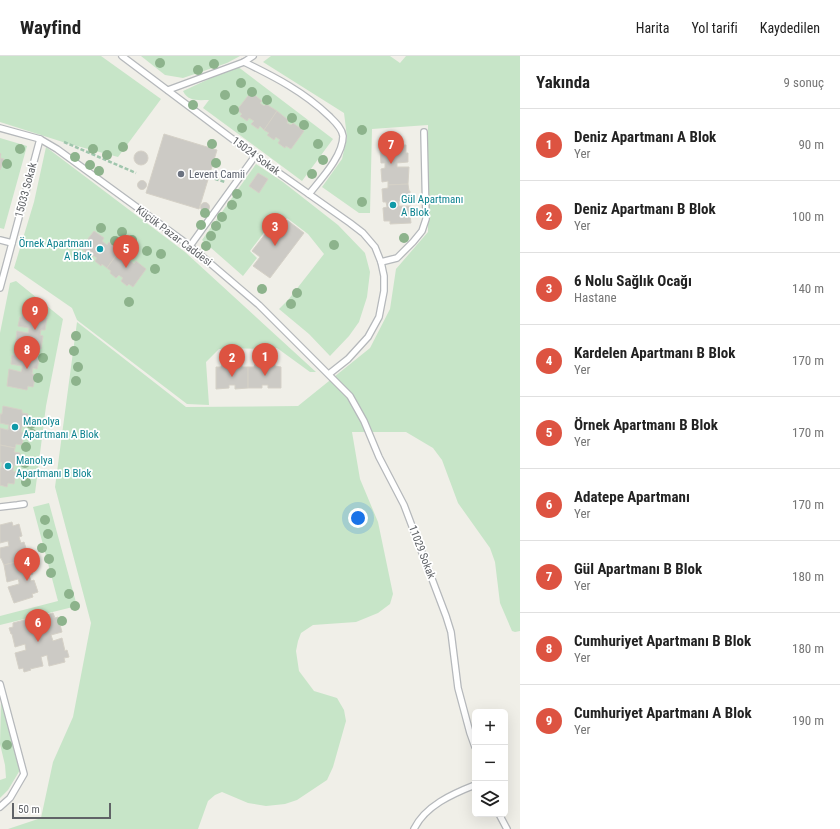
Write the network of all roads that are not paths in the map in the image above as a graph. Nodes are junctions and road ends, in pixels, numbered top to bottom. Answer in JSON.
{"nodes":[{"id":1,"x":122,"y":56,"type":"edge"},
{"id":2,"x":253,"y":56,"type":"edge"},
{"id":3,"x":244,"y":62,"type":"junction"},
{"id":4,"x":168,"y":90,"type":"junction"},
{"id":5,"x":0,"y":128,"type":"edge"},
{"id":6,"x":424,"y":132,"type":"dead end"},
{"id":7,"x":40,"y":139,"type":"junction"},
{"id":8,"x":255,"y":156,"type":"junction"},
{"id":9,"x":309,"y":194,"type":"junction"},
{"id":10,"x":0,"y":240,"type":"edge"},
{"id":11,"x":12,"y":243,"type":"junction"},
{"id":12,"x":190,"y":246,"type":"junction"},
{"id":13,"x":381,"y":262,"type":"junction"},
{"id":14,"x":0,"y":288,"type":"edge"},
{"id":15,"x":329,"y":374,"type":"junction"},
{"id":16,"x":24,"y":504,"type":"dead end"},
{"id":17,"x":0,"y":507,"type":"edge"},
{"id":18,"x":0,"y":684,"type":"edge"},
{"id":19,"x":474,"y":745,"type":"edge"},
{"id":20,"x":472,"y":786,"type":"edge"},
{"id":21,"x":0,"y":806,"type":"edge"},
{"id":22,"x":501,"y":817,"type":"edge"},
{"id":23,"x":414,"y":829,"type":"edge"},
{"id":24,"x":507,"y":829,"type":"edge"}],
"edges":[{"from":1,"to":4,"type":"lane","name":"15024 Sokak"},
{"from":2,"to":3,"type":"lane"},
{"from":3,"to":4,"type":"lane"},
{"from":3,"to":9,"type":"lane"},
{"from":4,"to":8,"type":"lane","name":"15024 Sokak"},
{"from":5,"to":7,"type":"lane","name":"Küçük Pazar Caddesi"},
{"from":6,"to":13,"type":"lane"},
{"from":7,"to":11,"type":"lane","name":"15033 Sokak"},
{"from":7,"to":12,"type":"lane","name":"Küçük Pazar Caddesi"},
{"from":8,"to":9,"type":"lane","name":"15024 Sokak"},
{"from":8,"to":12,"type":"lane"},
{"from":9,"to":13,"type":"lane","name":"15024 Sokak"},
{"from":10,"to":11,"type":"lane"},
{"from":11,"to":14,"type":"lane","name":"15033 Sokak"},
{"from":12,"to":15,"type":"lane","name":"Küçük Pazar Caddesi"},
{"from":13,"to":15,"type":"lane","name":"15024 Sokak"},
{"from":15,"to":19,"type":"lane","name":"11029 Sokak"},
{"from":16,"to":17,"type":"lane"},
{"from":18,"to":21,"type":"lane"},
{"from":20,"to":23,"type":"lane"},
{"from":22,"to":24,"type":"lane"}]}
